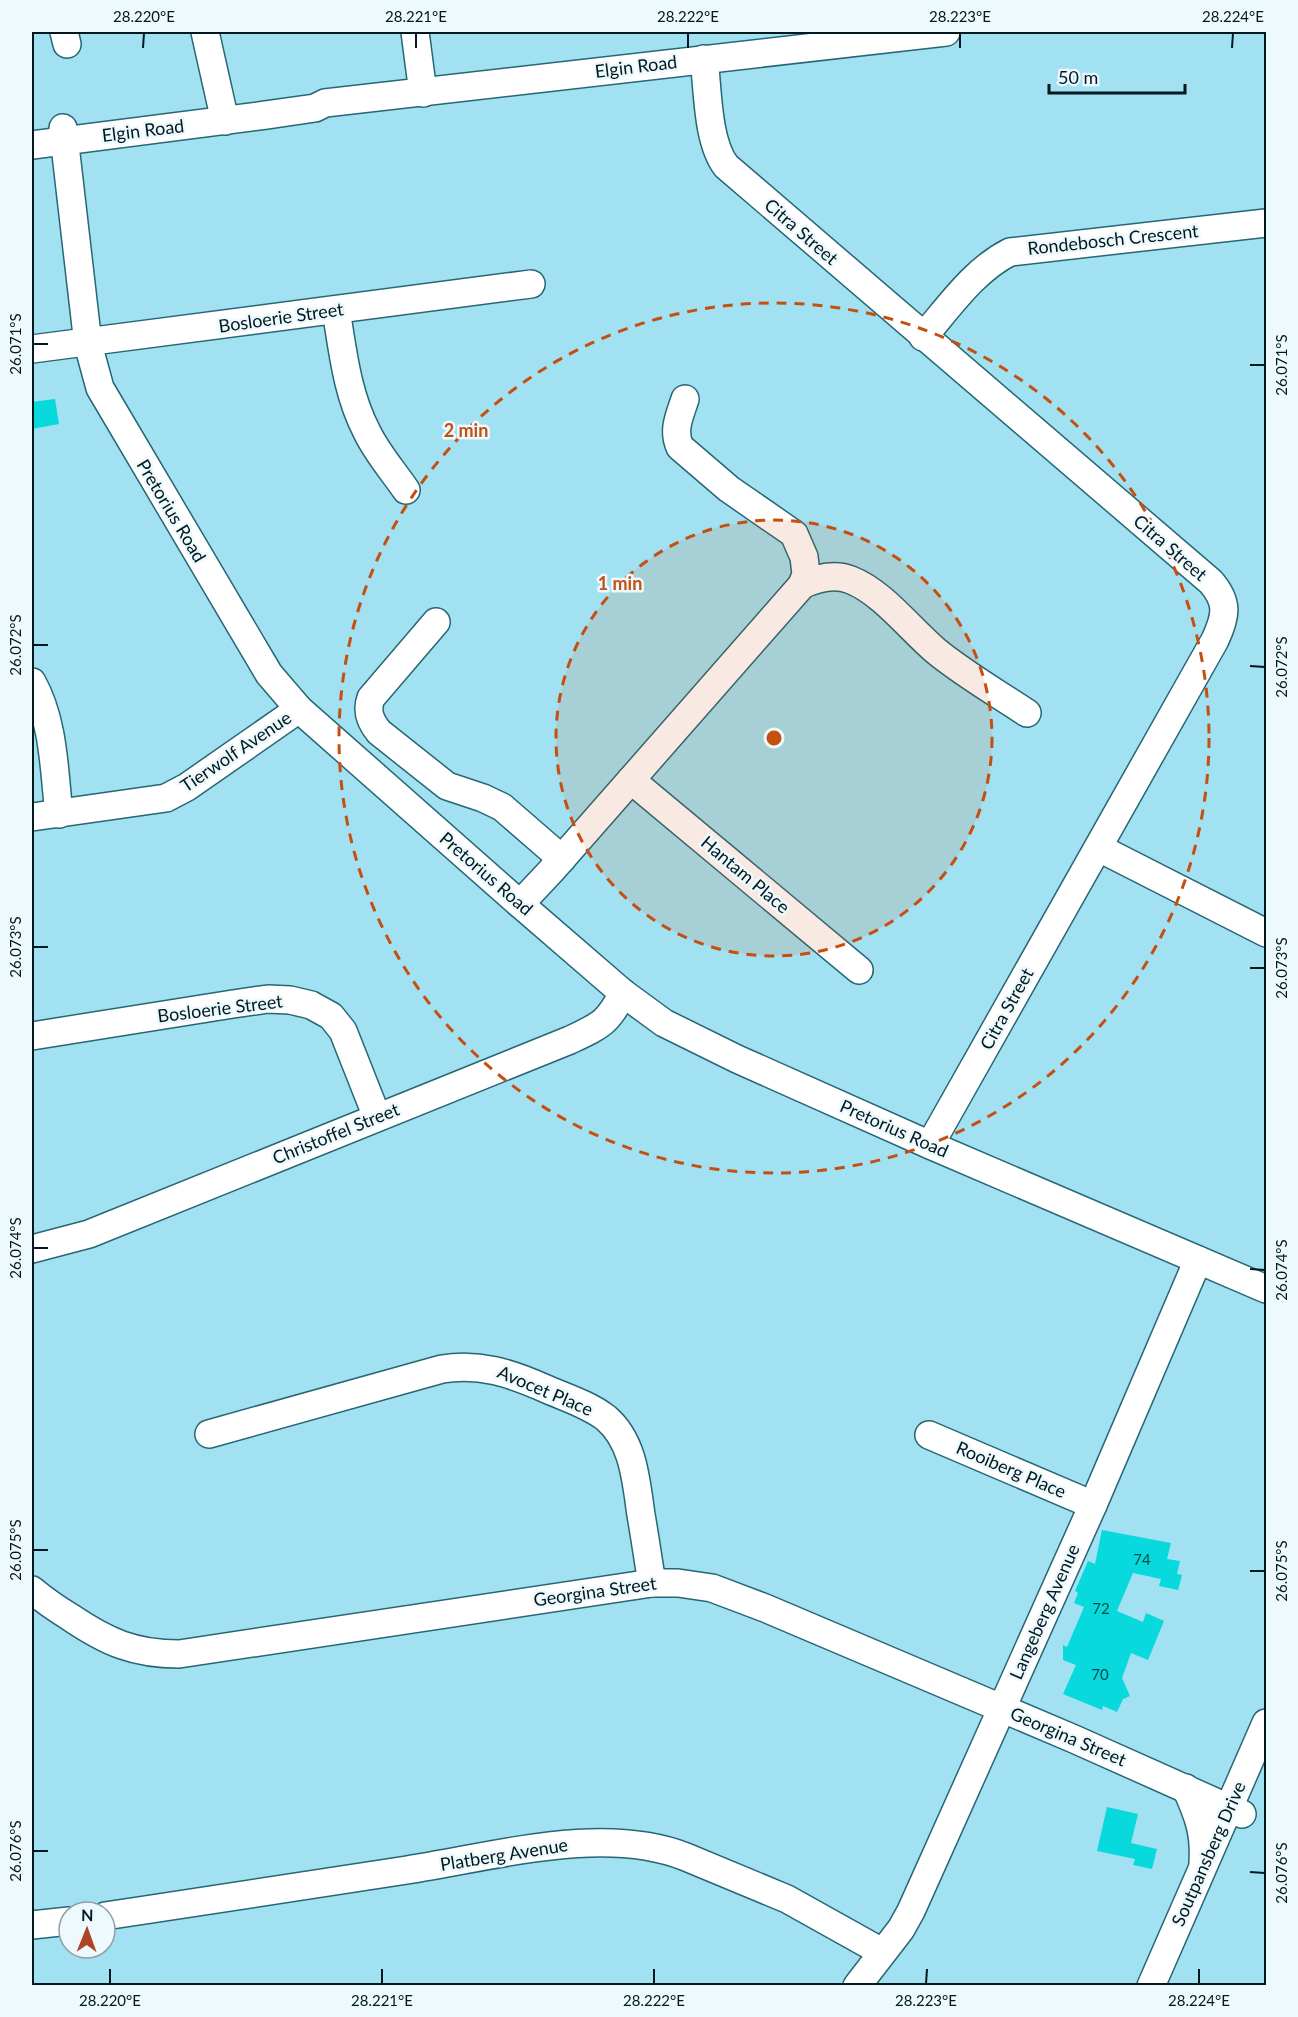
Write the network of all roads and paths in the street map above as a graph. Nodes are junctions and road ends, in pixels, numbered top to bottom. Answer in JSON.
{"nodes":[{"id":1,"x":205,"y":32,"type":"edge"},
{"id":2,"x":415,"y":32,"type":"edge"},
{"id":3,"x":946,"y":32,"type":"edge"},
{"id":4,"x":908,"y":34,"type":"edge"},
{"id":5,"x":704,"y":59,"type":"junction"},
{"id":6,"x":423,"y":93,"type":"junction"},
{"id":7,"x":224,"y":115,"type":"junction"},
{"id":8,"x":32,"y":132,"type":"edge"},
{"id":9,"x":65,"y":134,"type":"junction"},
{"id":10,"x":32,"y":145,"type":"edge"},
{"id":11,"x":1266,"y":223,"type":"edge"},
{"id":12,"x":531,"y":284,"type":"dead end"},
{"id":13,"x":336,"y":310,"type":"junction"},
{"id":14,"x":923,"y":337,"type":"junction"},
{"id":15,"x":88,"y":344,"type":"junction"},
{"id":16,"x":32,"y":350,"type":"edge"},
{"id":17,"x":685,"y":399,"type":"dead end"},
{"id":18,"x":406,"y":490,"type":"dead end"},
{"id":19,"x":802,"y":585,"type":"junction"},
{"id":20,"x":435,"y":622,"type":"dead end"},
{"id":21,"x":32,"y":682,"type":"edge"},
{"id":22,"x":299,"y":709,"type":"junction"},
{"id":23,"x":1028,"y":713,"type":"dead end"},
{"id":24,"x":631,"y":780,"type":"junction"},
{"id":25,"x":59,"y":814,"type":"junction"},
{"id":26,"x":32,"y":817,"type":"edge"},
{"id":27,"x":1099,"y":848,"type":"junction"},
{"id":28,"x":562,"y":859,"type":"junction"},
{"id":29,"x":520,"y":904,"type":"junction"},
{"id":30,"x":1266,"y":933,"type":"edge"},
{"id":31,"x":859,"y":970,"type":"dead end"},
{"id":32,"x":623,"y":993,"type":"junction"},
{"id":33,"x":32,"y":1036,"type":"edge"},
{"id":34,"x":377,"y":1117,"type":"junction"},
{"id":35,"x":930,"y":1145,"type":"junction"},
{"id":36,"x":32,"y":1249,"type":"edge"},
{"id":37,"x":1198,"y":1260,"type":"junction"},
{"id":38,"x":1266,"y":1289,"type":"edge"},
{"id":39,"x":209,"y":1434,"type":"dead end"},
{"id":40,"x":929,"y":1435,"type":"dead end"},
{"id":41,"x":1093,"y":1505,"type":"junction"},
{"id":42,"x":652,"y":1583,"type":"junction"},
{"id":43,"x":32,"y":1590,"type":"edge"},
{"id":44,"x":1002,"y":1709,"type":"junction"},
{"id":45,"x":1266,"y":1723,"type":"edge"},
{"id":46,"x":1266,"y":1758,"type":"edge"},
{"id":47,"x":1186,"y":1788,"type":"junction"},
{"id":48,"x":1236,"y":1811,"type":"junction"},
{"id":49,"x":1202,"y":1872,"type":"junction"},
{"id":50,"x":117,"y":1914,"type":"edge"},
{"id":51,"x":57,"y":1922,"type":"edge"},
{"id":52,"x":32,"y":1925,"type":"edge"},
{"id":53,"x":882,"y":1952,"type":"junction"},
{"id":54,"x":857,"y":1986,"type":"edge"},
{"id":55,"x":1151,"y":1986,"type":"edge"},
{"id":56,"x":1159,"y":1986,"type":"edge"}],
"edges":[{"from":1,"to":7,"type":"street"},
{"from":2,"to":6,"type":"street"},
{"from":3,"to":4,"type":"street","name":"Elgin Road"},
{"from":4,"to":5,"type":"street","name":"Elgin Road"},
{"from":5,"to":6,"type":"street","name":"Elgin Road"},
{"from":5,"to":14,"type":"street","name":"Citra Street"},
{"from":6,"to":7,"type":"street","name":"Elgin Road"},
{"from":7,"to":9,"type":"street","name":"Elgin Road"},
{"from":8,"to":9,"type":"street","name":"Elgin Road"},
{"from":9,"to":10,"type":"street","name":"Elgin Road"},
{"from":9,"to":15,"type":"street","name":"Pretorius Road"},
{"from":11,"to":14,"type":"street","name":"Rondebosch Crescent"},
{"from":12,"to":13,"type":"street","name":"Bosloerie Street"},
{"from":13,"to":15,"type":"street","name":"Bosloerie Street"},
{"from":13,"to":18,"type":"street"},
{"from":14,"to":27,"type":"street","name":"Citra Street"},
{"from":15,"to":16,"type":"street","name":"Bosloerie Street"},
{"from":15,"to":22,"type":"street","name":"Pretorius Road"},
{"from":17,"to":19,"type":"street"},
{"from":19,"to":23,"type":"street"},
{"from":19,"to":24,"type":"street"},
{"from":20,"to":28,"type":"street"},
{"from":21,"to":25,"type":"street"},
{"from":22,"to":25,"type":"street","name":"Tierwolf Avenue"},
{"from":22,"to":29,"type":"street","name":"Pretorius Road"},
{"from":24,"to":28,"type":"street"},
{"from":24,"to":31,"type":"street","name":"Hantam Place"},
{"from":25,"to":26,"type":"street","name":"Tierwolf Avenue"},
{"from":27,"to":30,"type":"street"},
{"from":27,"to":35,"type":"street","name":"Citra Street"},
{"from":28,"to":29,"type":"street"},
{"from":29,"to":32,"type":"street","name":"Pretorius Road"},
{"from":32,"to":34,"type":"street","name":"Christoffel Street"},
{"from":32,"to":35,"type":"street","name":"Pretorius Road"},
{"from":33,"to":34,"type":"street","name":"Bosloerie Street"},
{"from":34,"to":36,"type":"street","name":"Christoffel Street"},
{"from":35,"to":37,"type":"street","name":"Pretorius Road"},
{"from":37,"to":38,"type":"street","name":"Pretorius Road"},
{"from":37,"to":41,"type":"street","name":"Langeberg Avenue"},
{"from":39,"to":42,"type":"street","name":"Avocet Place"},
{"from":40,"to":41,"type":"street","name":"Rooiberg Place"},
{"from":41,"to":44,"type":"street","name":"Langeberg Avenue"},
{"from":42,"to":43,"type":"street","name":"Georgina Street"},
{"from":42,"to":44,"type":"street","name":"Georgina Street"},
{"from":44,"to":47,"type":"street","name":"Georgina Street"},
{"from":44,"to":53,"type":"street","name":"Langeberg Avenue"},
{"from":45,"to":48,"type":"street","name":"Soutpansberg Drive"},
{"from":46,"to":48,"type":"street","name":"Soutpansberg Drive"},
{"from":47,"to":48,"type":"street","name":"Georgina Street"},
{"from":47,"to":49,"type":"street"},
{"from":48,"to":49,"type":"street","name":"Soutpansberg Drive"},
{"from":48,"to":56,"type":"street","name":"Soutpansberg Drive"},
{"from":49,"to":55,"type":"street","name":"Soutpansberg Drive"},
{"from":50,"to":53,"type":"street","name":"Platberg Avenue"},
{"from":51,"to":52,"type":"street"},
{"from":53,"to":54,"type":"street","name":"Langeberg Avenue"}]}
